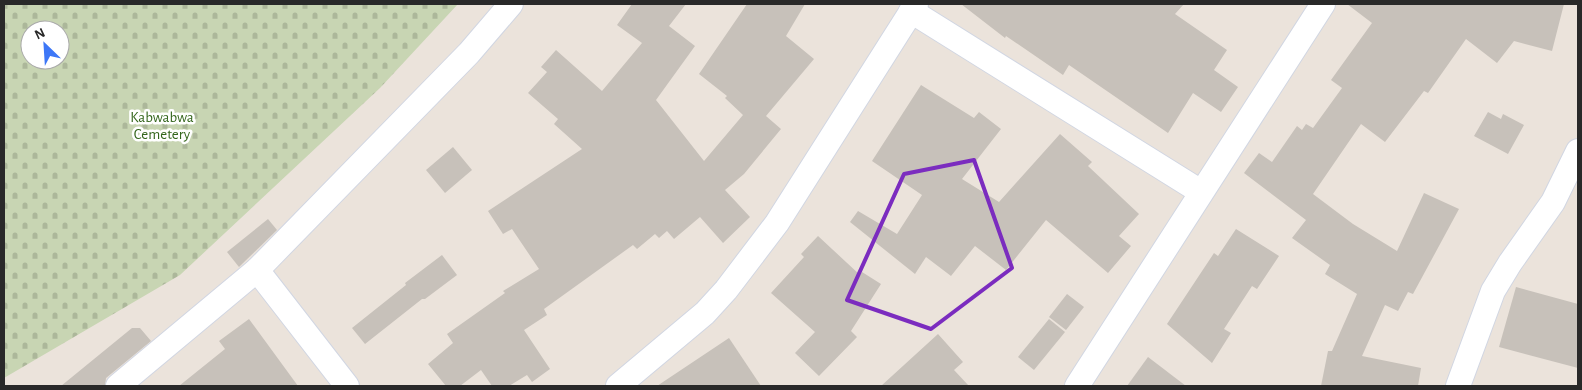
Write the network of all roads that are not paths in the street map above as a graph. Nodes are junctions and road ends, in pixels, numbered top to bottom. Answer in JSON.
{"nodes":[{"id":1,"x":511,"y":4,"type":"edge"},
{"id":2,"x":1323,"y":4,"type":"edge"},
{"id":3,"x":914,"y":7,"type":"edge"},
{"id":4,"x":1578,"y":152,"type":"edge"},
{"id":5,"x":1201,"y":192,"type":"junction"},
{"id":6,"x":257,"y":270,"type":"junction"},
{"id":7,"x":118,"y":386,"type":"edge"},
{"id":8,"x":348,"y":386,"type":"edge"},
{"id":9,"x":618,"y":386,"type":"edge"},
{"id":10,"x":1077,"y":386,"type":"edge"},
{"id":11,"x":1458,"y":386,"type":"edge"}],
"edges":[{"from":1,"to":6,"type":"street"},
{"from":2,"to":5,"type":"street"},
{"from":3,"to":5,"type":"street"},
{"from":3,"to":9,"type":"street"},
{"from":4,"to":11,"type":"street"},
{"from":5,"to":10,"type":"street"},
{"from":6,"to":7,"type":"street"},
{"from":6,"to":8,"type":"street"}]}
